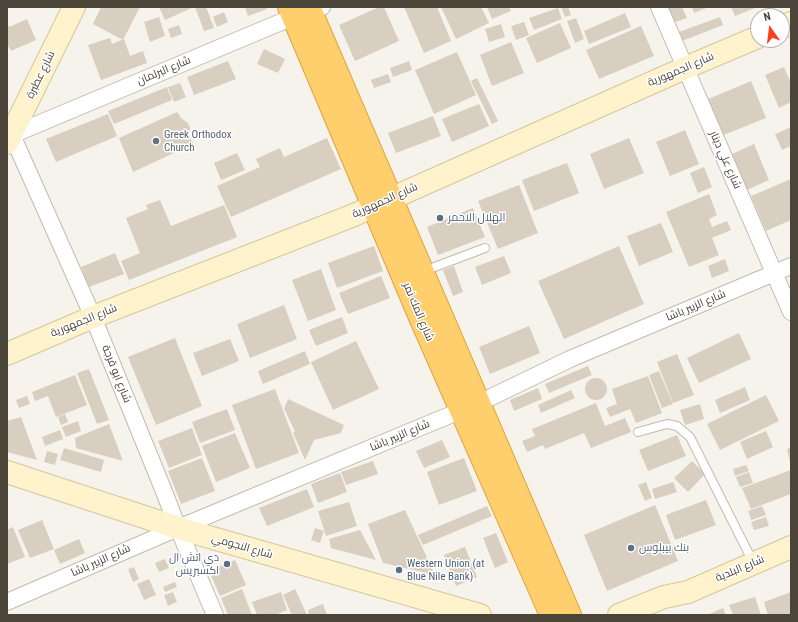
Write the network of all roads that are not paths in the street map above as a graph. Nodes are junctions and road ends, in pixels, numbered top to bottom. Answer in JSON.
{"nodes":[{"id":1,"x":74,"y":7,"type":"edge"},
{"id":2,"x":659,"y":7,"type":"edge"},
{"id":3,"x":305,"y":10,"type":"edge"},
{"id":4,"x":750,"y":40,"type":"edge"},
{"id":5,"x":685,"y":68,"type":"junction"},
{"id":6,"x":8,"y":138,"type":"edge"},
{"id":7,"x":382,"y":202,"type":"junction"},
{"id":8,"x":485,"y":248,"type":"dead end"},
{"id":9,"x":791,"y":266,"type":"edge"},
{"id":10,"x":423,"y":271,"type":"junction"},
{"id":11,"x":774,"y":274,"type":"junction"},
{"id":12,"x":791,"y":312,"type":"edge"},
{"id":13,"x":92,"y":317,"type":"junction"},
{"id":14,"x":7,"y":354,"type":"edge"},
{"id":15,"x":470,"y":407,"type":"junction"},
{"id":16,"x":638,"y":432,"type":"dead end"},
{"id":17,"x":7,"y":472,"type":"edge"},
{"id":18,"x":178,"y":528,"type":"junction"},
{"id":19,"x":791,"y":547,"type":"edge"},
{"id":20,"x":753,"y":564,"type":"junction"},
{"id":21,"x":688,"y":592,"type":"junction"},
{"id":22,"x":7,"y":602,"type":"edge"},
{"id":23,"x":215,"y":615,"type":"edge"},
{"id":24,"x":480,"y":615,"type":"edge"},
{"id":25,"x":551,"y":615,"type":"edge"},
{"id":26,"x":570,"y":615,"type":"edge"},
{"id":27,"x":619,"y":615,"type":"edge"},
{"id":28,"x":656,"y":615,"type":"edge"}],
"edges":[{"from":1,"to":6,"type":"street","name":"شارع عطبرة"},
{"from":2,"to":5,"type":"street","name":"شارع علي دينار"},
{"from":3,"to":6,"type":"street","name":"شارع البرلمان"},
{"from":3,"to":7,"type":"highway","name":"شارع المك نمر"},
{"from":4,"to":5,"type":"street","name":"شارع الجمهورية"},
{"from":5,"to":7,"type":"street","name":"شارع الجمهورية"},
{"from":5,"to":11,"type":"street","name":"شارع علي دينار"},
{"from":6,"to":13,"type":"street","name":"شارع ابو قرجة"},
{"from":7,"to":10,"type":"highway","name":"شارع المك نمر"},
{"from":7,"to":13,"type":"street","name":"شارع الجمهورية"},
{"from":7,"to":15,"type":"highway","name":"شارع المك نمر"},
{"from":8,"to":10,"type":"lane"},
{"from":9,"to":11,"type":"street","name":"شارع الزبير باشا"},
{"from":10,"to":15,"type":"highway","name":"شارع المك نمر"},
{"from":11,"to":12,"type":"street","name":"شارع علي دينار"},
{"from":11,"to":15,"type":"street","name":"شارع الزبير باشا"},
{"from":13,"to":14,"type":"street","name":"شارع الجمهورية"},
{"from":13,"to":18,"type":"street","name":"شارع ابو قرجة"},
{"from":15,"to":18,"type":"street","name":"شارع الزبير باشا"},
{"from":15,"to":25,"type":"highway","name":"شارع المك نمر"},
{"from":15,"to":26,"type":"highway","name":"شارع المك نمر"},
{"from":16,"to":20,"type":"lane"},
{"from":17,"to":18,"type":"street","name":"شارع النجومي"},
{"from":18,"to":22,"type":"street","name":"شارع الزبير باشا"},
{"from":18,"to":23,"type":"street","name":"شارع ابو قرجة"},
{"from":18,"to":24,"type":"street","name":"شارع النجومي"},
{"from":19,"to":20,"type":"street","name":"شارع البلدية"},
{"from":20,"to":21,"type":"street","name":"شارع البلدية"},
{"from":21,"to":27,"type":"street","name":"شارع البلدية"},
{"from":21,"to":28,"type":"street","name":"شارع البلدية"}]}
